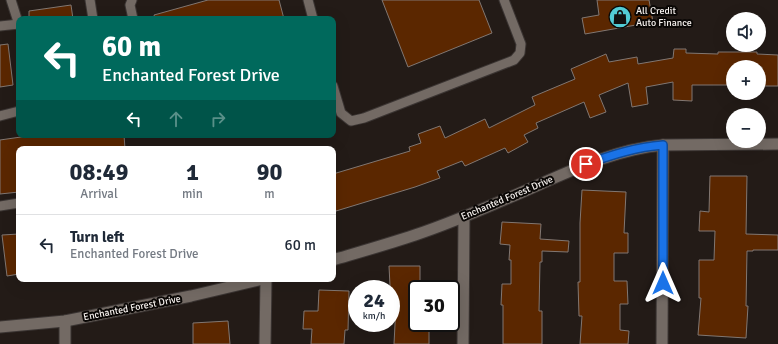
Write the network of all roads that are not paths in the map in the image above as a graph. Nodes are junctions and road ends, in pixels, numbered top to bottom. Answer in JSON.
{"nodes":[{"id":1,"x":11,"y":0,"type":"edge"},
{"id":2,"x":90,"y":0,"type":"edge"},
{"id":3,"x":308,"y":0,"type":"edge"},
{"id":4,"x":504,"y":0,"type":"edge"},
{"id":5,"x":130,"y":2,"type":"edge"},
{"id":6,"x":16,"y":16,"type":"edge"},
{"id":7,"x":93,"y":16,"type":"edge"},
{"id":8,"x":132,"y":16,"type":"edge"},
{"id":9,"x":312,"y":16,"type":"edge"},
{"id":10,"x":16,"y":25,"type":"edge"},
{"id":11,"x":0,"y":26,"type":"edge"},
{"id":12,"x":336,"y":96,"type":"edge"},
{"id":13,"x":16,"y":112,"type":"edge"},
{"id":14,"x":0,"y":116,"type":"edge"},
{"id":15,"x":778,"y":144,"type":"edge"},
{"id":16,"x":663,"y":145,"type":"junction"},
{"id":17,"x":16,"y":203,"type":"edge"},
{"id":18,"x":0,"y":206,"type":"edge"},
{"id":19,"x":464,"y":216,"type":"junction"},
{"id":20,"x":336,"y":259,"type":"edge"},
{"id":21,"x":251,"y":282,"type":"edge"},
{"id":22,"x":264,"y":282,"type":"edge"},
{"id":23,"x":65,"y":321,"type":"junction"},
{"id":24,"x":0,"y":326,"type":"edge"},
{"id":25,"x":65,"y":344,"type":"edge"},
{"id":26,"x":266,"y":344,"type":"edge"},
{"id":27,"x":463,"y":344,"type":"edge"},
{"id":28,"x":662,"y":344,"type":"edge"}],
"edges":[{"from":1,"to":6,"type":"lane"},
{"from":2,"to":7,"type":"lane"},
{"from":3,"to":9,"type":"lane"},
{"from":4,"to":12,"type":"lane"},
{"from":5,"to":8,"type":"lane"},
{"from":10,"to":11,"type":"lane"},
{"from":13,"to":14,"type":"lane"},
{"from":15,"to":16,"type":"street","name":"Enchanted Forest Drive"},
{"from":16,"to":19,"type":"street","name":"Enchanted Forest Drive"},
{"from":16,"to":28,"type":"street"},
{"from":17,"to":18,"type":"lane"},
{"from":19,"to":20,"type":"street","name":"Enchanted Forest Drive"},
{"from":19,"to":27,"type":"street"},
{"from":21,"to":23,"type":"street","name":"Enchanted Forest Drive"},
{"from":22,"to":26,"type":"street"},
{"from":23,"to":24,"type":"street","name":"Enchanted Forest Drive"},
{"from":23,"to":25,"type":"street"}]}
